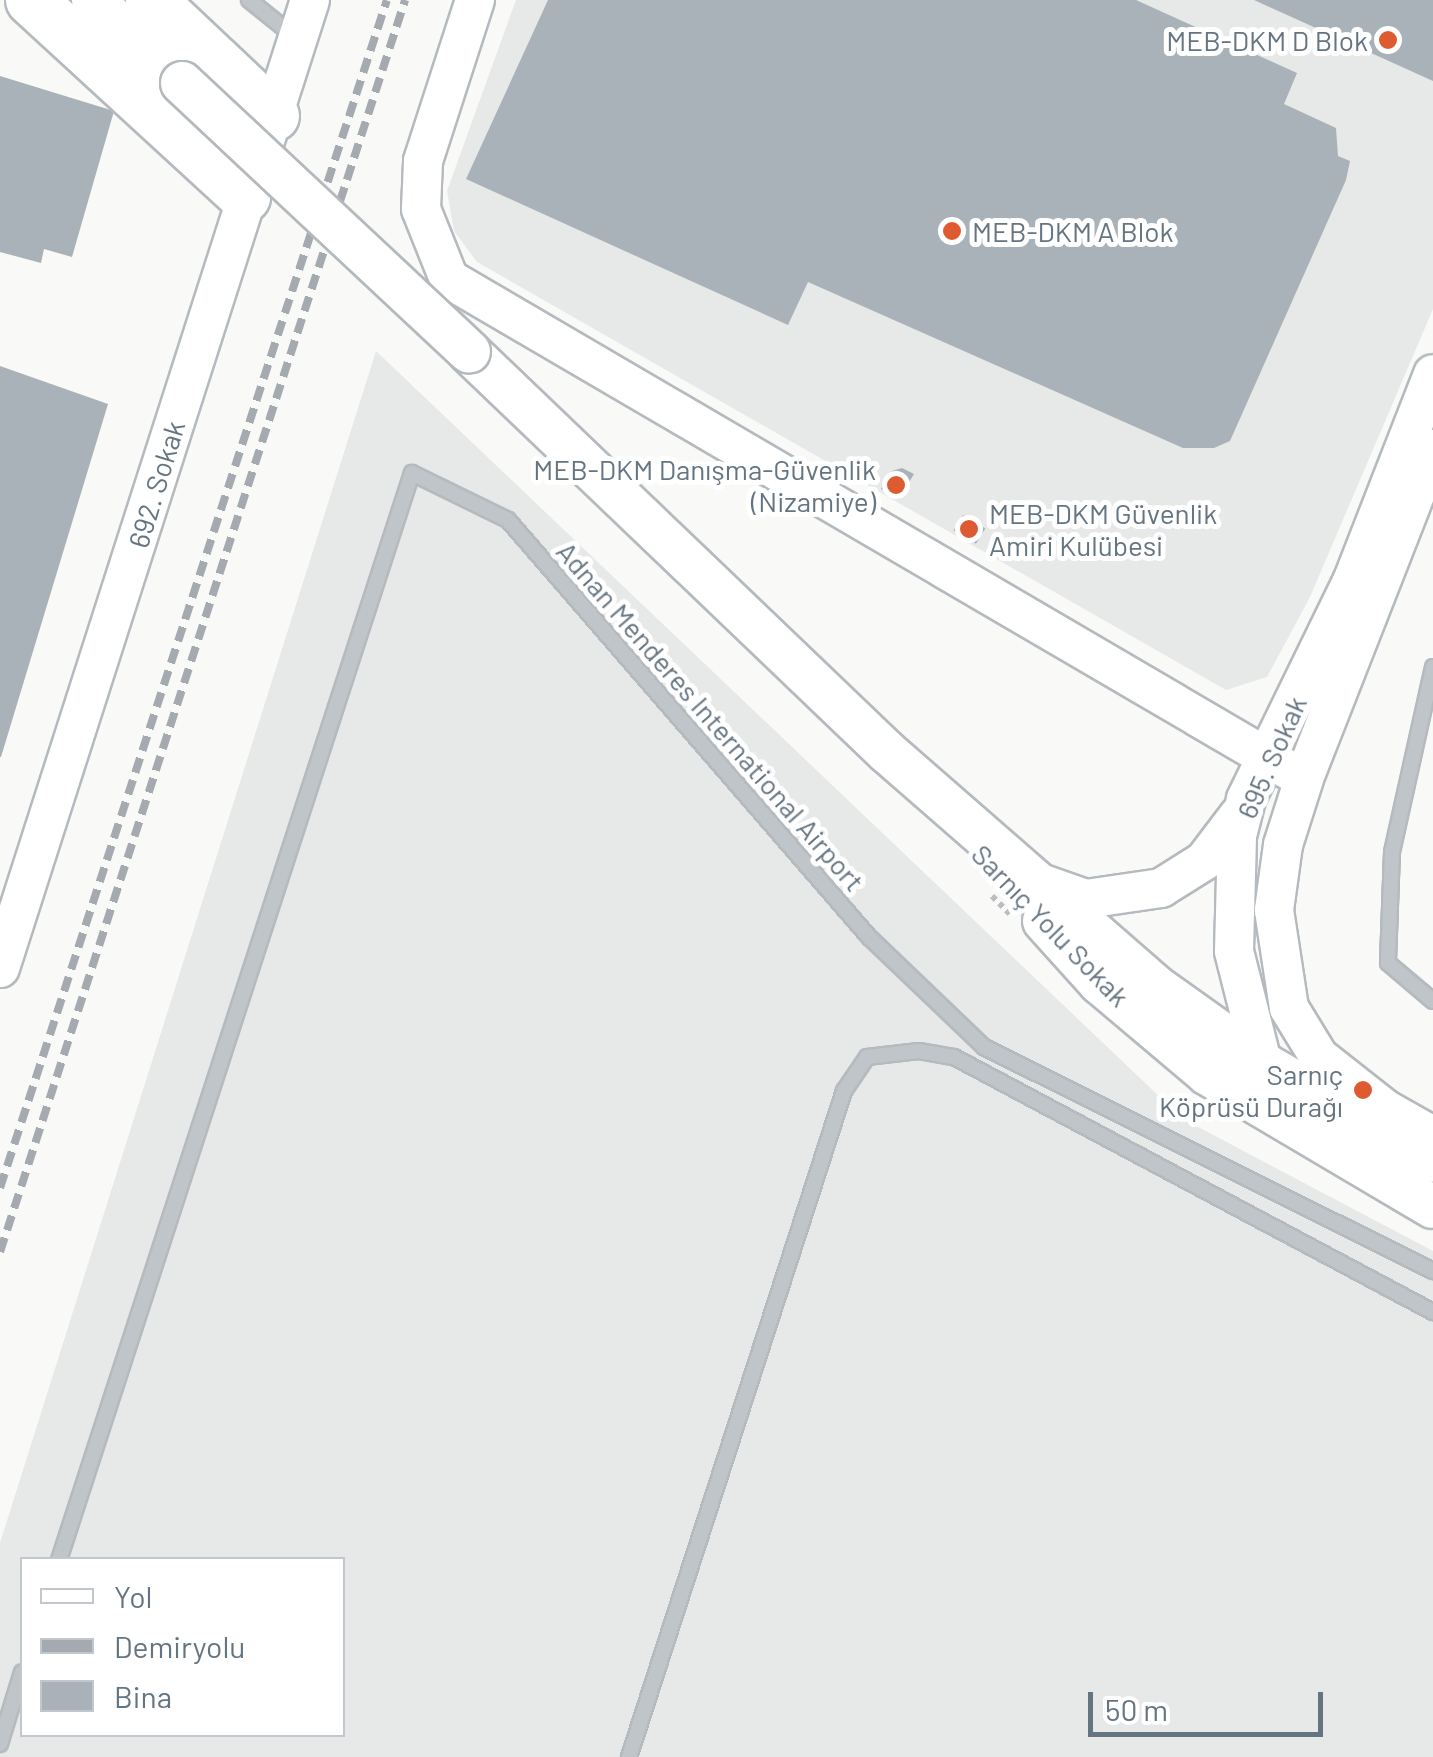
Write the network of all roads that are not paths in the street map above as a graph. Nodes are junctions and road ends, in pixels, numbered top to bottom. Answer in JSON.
{"nodes":[{"id":1,"x":31,"y":0,"type":"edge"},
{"id":2,"x":92,"y":0,"type":"edge"},
{"id":3,"x":152,"y":0,"type":"edge"},
{"id":4,"x":249,"y":0,"type":"edge"},
{"id":5,"x":310,"y":0,"type":"edge"},
{"id":6,"x":475,"y":0,"type":"edge"},
{"id":7,"x":298,"y":40,"type":"junction"},
{"id":8,"x":274,"y":116,"type":"junction"},
{"id":9,"x":245,"y":198,"type":"junction"},
{"id":10,"x":1433,"y":374,"type":"edge"},
{"id":11,"x":1433,"y":449,"type":"edge"},
{"id":12,"x":1433,"y":667,"type":"edge"},
{"id":13,"x":887,"y":752,"type":"junction"},
{"id":14,"x":1270,"y":754,"type":"junction"},
{"id":15,"x":1304,"y":779,"type":"junction"},
{"id":16,"x":1246,"y":799,"type":"junction"},
{"id":17,"x":1023,"y":874,"type":"junction"},
{"id":18,"x":0,"y":968,"type":"edge"},
{"id":19,"x":1433,"y":1001,"type":"edge"},
{"id":20,"x":1262,"y":1062,"type":"junction"},
{"id":21,"x":1433,"y":1136,"type":"edge"},
{"id":22,"x":1433,"y":1161,"type":"edge"},
{"id":23,"x":1433,"y":1198,"type":"edge"},
{"id":24,"x":1433,"y":1208,"type":"edge"},
{"id":25,"x":1433,"y":1271,"type":"edge"},
{"id":26,"x":1433,"y":1312,"type":"edge"},
{"id":27,"x":59,"y":1557,"type":"edge"},
{"id":28,"x":20,"y":1679,"type":"edge"},
{"id":29,"x":0,"y":1744,"type":"edge"},
{"id":30,"x":629,"y":1757,"type":"edge"}],
"edges":[{"from":1,"to":9,"type":"highway"},
{"from":2,"to":13,"type":"main road","name":"Sarnıç Yolu Sokak","bridge":true},
{"from":3,"to":8,"type":"highway"},
{"from":4,"to":7,"type":"lane"},
{"from":5,"to":7,"type":"street","name":"692. Sokak"},
{"from":6,"to":14,"type":"street"},
{"from":7,"to":8,"type":"street","name":"692. Sokak"},
{"from":8,"to":9,"type":"street","name":"692. Sokak"},
{"from":9,"to":18,"type":"street","name":"692. Sokak"},
{"from":10,"to":14,"type":"street","name":"695. Sokak"},
{"from":11,"to":15,"type":"street","name":"695. Sokak"},
{"from":12,"to":19,"type":"lane"},
{"from":13,"to":17,"type":"main road","name":"Sarnıç Yolu Sokak"},
{"from":13,"to":24,"type":"main road","name":"Sarnıç Yolu Sokak"},
{"from":14,"to":15,"type":"street"},
{"from":14,"to":16,"type":"street","name":"695. Sokak"},
{"from":15,"to":21,"type":"street","name":"695. Sokak"},
{"from":16,"to":17,"type":"street"},
{"from":16,"to":20,"type":"street","name":"695. Sokak"},
{"from":17,"to":20,"type":"main road","name":"Sarnıç Yolu Sokak"},
{"from":20,"to":22,"type":"main road","name":"Sarnıç Yolu Sokak"},
{"from":20,"to":23,"type":"street","name":"695. Sokak"},
{"from":25,"to":27,"type":"lane","name":"Adnan Menderes International Airport"},
{"from":26,"to":30,"type":"lane"},
{"from":28,"to":29,"type":"lane"}]}
